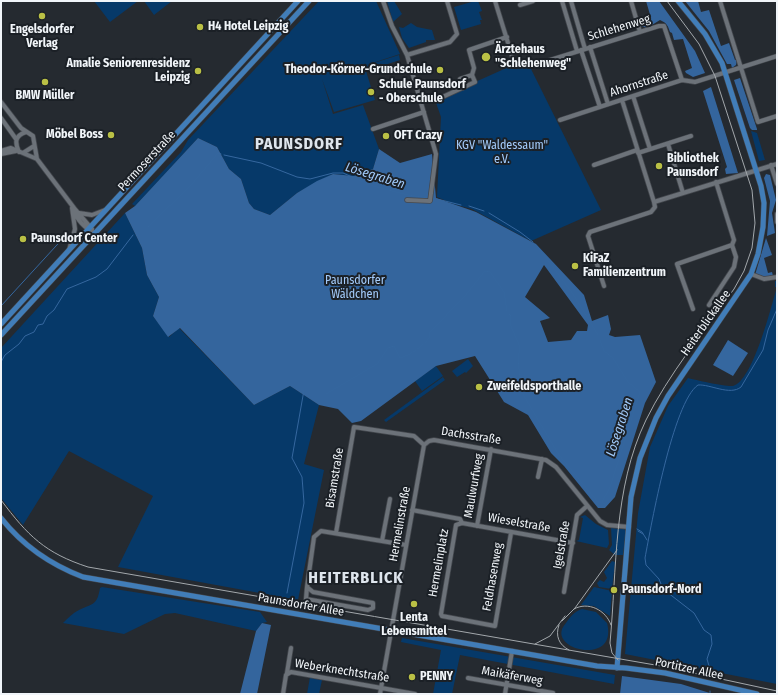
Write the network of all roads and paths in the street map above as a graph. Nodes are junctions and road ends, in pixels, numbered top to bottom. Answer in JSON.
{"nodes":[{"id":1,"x":298,"y":1,"type":"edge"},
{"id":2,"x":309,"y":1,"type":"edge"},
{"id":3,"x":383,"y":1,"type":"edge"},
{"id":4,"x":448,"y":1,"type":"edge"},
{"id":5,"x":496,"y":1,"type":"edge"},
{"id":6,"x":534,"y":1,"type":"edge"},
{"id":7,"x":562,"y":1,"type":"edge"},
{"id":8,"x":571,"y":1,"type":"edge"},
{"id":9,"x":631,"y":1,"type":"edge"},
{"id":10,"x":678,"y":1,"type":"edge"},
{"id":11,"x":720,"y":1,"type":"edge"},
{"id":12,"x":520,"y":5,"type":"dead end"},
{"id":13,"x":640,"y":32,"type":"junction"},
{"id":14,"x":507,"y":37,"type":"junction"},
{"id":15,"x":498,"y":40,"type":"junction"},
{"id":16,"x":583,"y":49,"type":"junction"},
{"id":17,"x":510,"y":50,"type":"junction"},
{"id":18,"x":407,"y":55,"type":"junction"},
{"id":19,"x":777,"y":56,"type":"edge"},
{"id":20,"x":513,"y":59,"type":"dead end"},
{"id":21,"x":531,"y":66,"type":"dead end"},
{"id":22,"x":741,"y":67,"type":"junction"},
{"id":23,"x":725,"y":73,"type":"junction"},
{"id":24,"x":472,"y":74,"type":"junction"},
{"id":25,"x":682,"y":80,"type":"junction"},
{"id":26,"x":463,"y":88,"type":"junction"},
{"id":27,"x":633,"y":96,"type":"junction"},
{"id":28,"x":436,"y":100,"type":"dead end"},
{"id":29,"x":622,"y":100,"type":"junction"},
{"id":30,"x":1,"y":102,"type":"edge"},
{"id":31,"x":608,"y":104,"type":"junction"},
{"id":32,"x":600,"y":107,"type":"junction"},
{"id":33,"x":424,"y":112,"type":"junction"},
{"id":34,"x":777,"y":116,"type":"edge"},
{"id":35,"x":1,"y":118,"type":"edge"},
{"id":36,"x":560,"y":120,"type":"dead end"},
{"id":37,"x":373,"y":129,"type":"dead end"},
{"id":38,"x":26,"y":132,"type":"junction"},
{"id":39,"x":691,"y":136,"type":"dead end"},
{"id":40,"x":16,"y":139,"type":"junction"},
{"id":41,"x":668,"y":144,"type":"junction"},
{"id":42,"x":34,"y":146,"type":"junction"},
{"id":43,"x":650,"y":149,"type":"junction"},
{"id":44,"x":1,"y":151,"type":"edge"},
{"id":45,"x":20,"y":152,"type":"junction"},
{"id":46,"x":638,"y":152,"type":"junction"},
{"id":47,"x":1,"y":154,"type":"edge"},
{"id":48,"x":37,"y":159,"type":"junction"},
{"id":49,"x":777,"y":164,"type":"edge"},
{"id":50,"x":594,"y":165,"type":"dead end"},
{"id":51,"x":771,"y":165,"type":"junction"},
{"id":52,"x":756,"y":170,"type":"junction"},
{"id":53,"x":716,"y":182,"type":"junction"},
{"id":54,"x":777,"y":184,"type":"edge"},
{"id":55,"x":683,"y":193,"type":"junction"},
{"id":56,"x":407,"y":200,"type":"dead end"},
{"id":57,"x":654,"y":202,"type":"junction"},
{"id":58,"x":73,"y":207,"type":"junction"},
{"id":59,"x":106,"y":210,"type":"junction"},
{"id":60,"x":79,"y":213,"type":"junction"},
{"id":61,"x":777,"y":214,"type":"edge"},
{"id":62,"x":777,"y":222,"type":"edge"},
{"id":63,"x":89,"y":228,"type":"junction"},
{"id":64,"x":95,"y":233,"type":"junction"},
{"id":65,"x":732,"y":245,"type":"junction"},
{"id":66,"x":69,"y":250,"type":"junction"},
{"id":67,"x":751,"y":274,"type":"junction"},
{"id":68,"x":777,"y":277,"type":"edge"},
{"id":69,"x":604,"y":286,"type":"dead end"},
{"id":70,"x":709,"y":305,"type":"dead end"},
{"id":71,"x":693,"y":309,"type":"dead end"},
{"id":72,"x":1,"y":324,"type":"edge"},
{"id":73,"x":1,"y":335,"type":"edge"},
{"id":74,"x":354,"y":427,"type":"joint"},
{"id":75,"x":424,"y":445,"type":"junction"},
{"id":76,"x":491,"y":449,"type":"junction"},
{"id":77,"x":542,"y":459,"type":"junction"},
{"id":78,"x":538,"y":477,"type":"dead end"},
{"id":79,"x":390,"y":500,"type":"dead end"},
{"id":80,"x":587,"y":506,"type":"junction"},
{"id":81,"x":412,"y":510,"type":"junction"},
{"id":82,"x":1,"y":518,"type":"edge"},
{"id":83,"x":462,"y":523,"type":"junction"},
{"id":84,"x":477,"y":526,"type":"junction"},
{"id":85,"x":629,"y":527,"type":"junction"},
{"id":86,"x":336,"y":533,"type":"junction"},
{"id":87,"x":511,"y":533,"type":"junction"},
{"id":88,"x":382,"y":541,"type":"junction"},
{"id":89,"x":572,"y":543,"type":"junction"},
{"id":90,"x":406,"y":545,"type":"junction"},
{"id":91,"x":307,"y":587,"type":"junction"},
{"id":92,"x":564,"y":592,"type":"dead end"},
{"id":93,"x":495,"y":626,"type":"joint"},
{"id":94,"x":391,"y":630,"type":"junction"},
{"id":95,"x":291,"y":648,"type":"dead end"},
{"id":96,"x":512,"y":651,"type":"junction"},
{"id":97,"x":616,"y":668,"type":"junction"},
{"id":98,"x":287,"y":673,"type":"junction"},
{"id":99,"x":468,"y":678,"type":"dead end"},
{"id":100,"x":506,"y":685,"type":"junction"},
{"id":101,"x":382,"y":687,"type":"junction"},
{"id":102,"x":553,"y":693,"type":"dead end"},
{"id":103,"x":283,"y":694,"type":"edge"},
{"id":104,"x":380,"y":694,"type":"edge"},
{"id":105,"x":415,"y":694,"type":"edge"},
{"id":106,"x":505,"y":694,"type":"edge"},
{"id":107,"x":757,"y":694,"type":"edge"}],
"edges":[{"from":1,"to":59,"type":"main road","name":"Permoserstraße"},
{"from":2,"to":64,"type":"main road","name":"Permoserstraße"},
{"from":3,"to":18,"type":"street"},
{"from":4,"to":18,"type":"street"},
{"from":5,"to":14,"type":"street"},
{"from":6,"to":12,"type":"street"},
{"from":7,"to":16,"type":"street"},
{"from":8,"to":16,"type":"street"},
{"from":9,"to":13,"type":"street"},
{"from":10,"to":23,"type":"main road","name":"Heiterblickallee"},
{"from":11,"to":22,"type":"street"},
{"from":13,"to":16,"type":"street","name":"Schlehenweg"},
{"from":13,"to":25,"type":"street","name":"Schlehenweg"},
{"from":14,"to":15,"type":"street"},
{"from":14,"to":17,"type":"street"},
{"from":15,"to":17,"type":"street"},
{"from":15,"to":24,"type":"street"},
{"from":16,"to":21,"type":"street","name":"Schlehenweg"},
{"from":16,"to":31,"type":"street"},
{"from":16,"to":32,"type":"street"},
{"from":17,"to":20,"type":"street"},
{"from":18,"to":33,"type":"street"},
{"from":19,"to":22,"type":"street","name":"Ahornstraße"},
{"from":22,"to":23,"type":"street","name":"Ahornstraße"},
{"from":22,"to":34,"type":"street"},
{"from":23,"to":25,"type":"street","name":"Ahornstraße"},
{"from":23,"to":52,"type":"main road","name":"Heiterblickallee"},
{"from":24,"to":26,"type":"street"},
{"from":24,"to":26,"type":"street"},
{"from":25,"to":27,"type":"street","name":"Ahornstraße"},
{"from":26,"to":28,"type":"street"},
{"from":27,"to":29,"type":"street","name":"Ahornstraße"},
{"from":27,"to":43,"type":"street"},
{"from":29,"to":31,"type":"street","name":"Ahornstraße"},
{"from":29,"to":46,"type":"street"},
{"from":30,"to":38,"type":"street"},
{"from":31,"to":32,"type":"street","name":"Ahornstraße"},
{"from":32,"to":36,"type":"street","name":"Ahornstraße"},
{"from":33,"to":37,"type":"street"},
{"from":33,"to":56,"type":"street"},
{"from":35,"to":40,"type":"street"},
{"from":38,"to":40,"type":"street"},
{"from":38,"to":42,"type":"street"},
{"from":39,"to":41,"type":"street"},
{"from":40,"to":45,"type":"street"},
{"from":41,"to":43,"type":"street"},
{"from":41,"to":55,"type":"street"},
{"from":42,"to":45,"type":"street"},
{"from":42,"to":48,"type":"street"},
{"from":43,"to":46,"type":"street"},
{"from":44,"to":45,"type":"street"},
{"from":45,"to":47,"type":"street"},
{"from":45,"to":48,"type":"street"},
{"from":46,"to":50,"type":"street"},
{"from":46,"to":57,"type":"street"},
{"from":48,"to":58,"type":"street"},
{"from":49,"to":51,"type":"street"},
{"from":51,"to":52,"type":"street"},
{"from":51,"to":54,"type":"street"},
{"from":52,"to":53,"type":"street"},
{"from":52,"to":67,"type":"main road","name":"Heiterblickallee"},
{"from":53,"to":55,"type":"street"},
{"from":53,"to":65,"type":"street","name":"Heiterblickallee"},
{"from":55,"to":57,"type":"street"},
{"from":57,"to":69,"type":"street"},
{"from":58,"to":60,"type":"street"},
{"from":58,"to":63,"type":"street"},
{"from":58,"to":66,"type":"street"},
{"from":59,"to":60,"type":"street"},
{"from":59,"to":63,"type":"main road","name":"Permoserstraße"},
{"from":60,"to":63,"type":"street"},
{"from":61,"to":62,"type":"street"},
{"from":63,"to":64,"type":"street"},
{"from":63,"to":66,"type":"main road","name":"Permoserstraße"},
{"from":64,"to":73,"type":"main road","name":"Permoserstraße"},
{"from":65,"to":70,"type":"street","name":"Heiterblickallee"},
{"from":65,"to":71,"type":"street","name":"Heiterblickallee"},
{"from":66,"to":72,"type":"main road","name":"Permoserstraße"},
{"from":67,"to":68,"type":"street"},
{"from":67,"to":85,"type":"main road","name":"Heiterblickallee"},
{"from":74,"to":75,"type":"street","name":"Dachsstraße"},
{"from":74,"to":86,"type":"street","name":"Bisamstraße"},
{"from":75,"to":76,"type":"street","name":"Dachsstraße"},
{"from":75,"to":81,"type":"street","name":"Hermelinstraße"},
{"from":76,"to":77,"type":"street","name":"Dachsstraße"},
{"from":76,"to":84,"type":"street","name":"Maulwurfweg"},
{"from":77,"to":78,"type":"street"},
{"from":77,"to":80,"type":"street","name":"Dachsstraße"},
{"from":79,"to":88,"type":"street"},
{"from":80,"to":85,"type":"street","name":"Dachsstraße"},
{"from":80,"to":89,"type":"street","name":"Igelstraße"},
{"from":81,"to":83,"type":"street","name":"Hermelinplatz"},
{"from":81,"to":90,"type":"street","name":"Hermelinstraße"},
{"from":82,"to":94,"type":"main road","name":"Paunsdorfer Allee"},
{"from":83,"to":84,"type":"street","name":"Wieselstraße"},
{"from":83,"to":93,"type":"street","name":"Hermelinplatz"},
{"from":84,"to":87,"type":"street","name":"Wieselstraße"},
{"from":85,"to":97,"type":"main road","name":"Heiterblickallee"},
{"from":86,"to":88,"type":"street"},
{"from":86,"to":91,"type":"street"},
{"from":87,"to":89,"type":"street","name":"Wieselstraße"},
{"from":87,"to":93,"type":"street","name":"Feldhasenweg"},
{"from":88,"to":90,"type":"street"},
{"from":89,"to":92,"type":"street","name":"Igelstraße"},
{"from":90,"to":94,"type":"street","name":"Hermelinstraße"},
{"from":91,"to":91,"type":"street"},
{"from":94,"to":96,"type":"main road","name":"Paunsdorfer Allee"},
{"from":94,"to":101,"type":"street","name":"Hermelinstraße"},
{"from":95,"to":98,"type":"street"},
{"from":96,"to":97,"type":"main road","name":"Paunsdorfer Allee"},
{"from":96,"to":100,"type":"street"},
{"from":97,"to":107,"type":"main road","name":"Portitzer Allee"},
{"from":98,"to":101,"type":"street","name":"Weberknechtstraße"},
{"from":98,"to":103,"type":"street","name":"Weberknechtstraße"},
{"from":99,"to":100,"type":"street","name":"Maikäferweg"},
{"from":100,"to":102,"type":"street","name":"Maikäferweg"},
{"from":100,"to":106,"type":"street"},
{"from":101,"to":104,"type":"street","name":"Hermelinstraße"},
{"from":101,"to":105,"type":"street","name":"Weberknechtstraße"}]}
